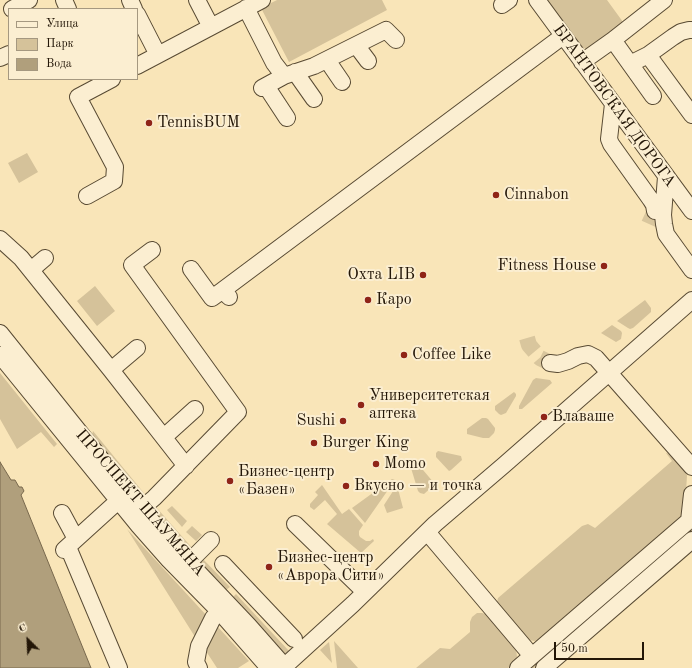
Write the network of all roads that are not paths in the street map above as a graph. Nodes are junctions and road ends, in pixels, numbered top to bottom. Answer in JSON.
{"nodes":[{"id":1,"x":29,"y":0,"type":"edge"},
{"id":2,"x":197,"y":0,"type":"edge"},
{"id":3,"x":262,"y":0,"type":"edge"},
{"id":4,"x":537,"y":0,"type":"edge"},
{"id":5,"x":664,"y":0,"type":"edge"},
{"id":6,"x":14,"y":8,"type":"edge"},
{"id":7,"x":246,"y":8,"type":"junction"},
{"id":8,"x":138,"y":16,"type":"edge"},
{"id":9,"x":211,"y":27,"type":"junction"},
{"id":10,"x":692,"y":30,"type":"edge"},
{"id":11,"x":563,"y":36,"type":"junction"},
{"id":12,"x":396,"y":40,"type":"dead end"},
{"id":13,"x":613,"y":40,"type":"junction"},
{"id":14,"x":356,"y":45,"type":"junction"},
{"id":15,"x":158,"y":55,"type":"junction"},
{"id":16,"x":648,"y":55,"type":"junction"},
{"id":17,"x":326,"y":60,"type":"junction"},
{"id":18,"x":368,"y":61,"type":"dead end"},
{"id":19,"x":582,"y":62,"type":"junction"},
{"id":20,"x":630,"y":64,"type":"junction"},
{"id":21,"x":138,"y":65,"type":"edge"},
{"id":22,"x":290,"y":74,"type":"junction"},
{"id":23,"x":108,"y":80,"type":"edge"},
{"id":24,"x":342,"y":82,"type":"dead end"},
{"id":25,"x":653,"y":96,"type":"dead end"},
{"id":26,"x":314,"y":99,"type":"dead end"},
{"id":27,"x":613,"y":104,"type":"junction"},
{"id":28,"x":692,"y":115,"type":"edge"},
{"id":29,"x":287,"y":118,"type":"dead end"},
{"id":30,"x":666,"y":177,"type":"junction"},
{"id":31,"x":87,"y":196,"type":"dead end"},
{"id":32,"x":692,"y":211,"type":"edge"},
{"id":33,"x":659,"y":218,"type":"junction"},
{"id":34,"x":0,"y":239,"type":"edge"},
{"id":35,"x":152,"y":250,"type":"dead end"},
{"id":36,"x":692,"y":256,"type":"edge"},
{"id":37,"x":45,"y":258,"type":"dead end"},
{"id":38,"x":31,"y":270,"type":"junction"},
{"id":39,"x":191,"y":270,"type":"dead end"},
{"id":40,"x":692,"y":270,"type":"edge"},
{"id":41,"x":692,"y":300,"type":"edge"},
{"id":42,"x":0,"y":333,"type":"edge"},
{"id":43,"x":137,"y":348,"type":"dead end"},
{"id":44,"x":0,"y":355,"type":"edge"},
{"id":45,"x":550,"y":363,"type":"tunnel mouth"},
{"id":46,"x":111,"y":370,"type":"junction"},
{"id":47,"x":609,"y":372,"type":"junction"},
{"id":48,"x":195,"y":409,"type":"dead end"},
{"id":49,"x":164,"y":437,"type":"junction"},
{"id":50,"x":186,"y":466,"type":"junction"},
{"id":51,"x":692,"y":468,"type":"edge"},
{"id":52,"x":692,"y":494,"type":"edge"},
{"id":53,"x":118,"y":501,"type":"junction"},
{"id":54,"x":141,"y":509,"type":"junction"},
{"id":55,"x":62,"y":513,"type":"dead end"},
{"id":56,"x":690,"y":519,"type":"edge"},
{"id":57,"x":295,"y":524,"type":"dead end"},
{"id":58,"x":427,"y":532,"type":"junction"},
{"id":59,"x":210,"y":540,"type":"dead end"},
{"id":60,"x":692,"y":540,"type":"edge"},
{"id":61,"x":69,"y":545,"type":"junction"},
{"id":62,"x":189,"y":562,"type":"junction"},
{"id":63,"x":223,"y":564,"type":"dead end"},
{"id":64,"x":241,"y":583,"type":"junction"},
{"id":65,"x":366,"y":592,"type":"junction"},
{"id":66,"x":221,"y":604,"type":"junction"},
{"id":67,"x":294,"y":639,"type":"dead end"},
{"id":68,"x":532,"y":656,"type":"junction"},
{"id":69,"x":280,"y":667,"type":"edge"},
{"id":70,"x":120,"y":668,"type":"edge"},
{"id":71,"x":199,"y":668,"type":"edge"},
{"id":72,"x":518,"y":668,"type":"edge"},
{"id":73,"x":544,"y":668,"type":"edge"}],
"edges":[{"from":1,"to":6,"type":"street"},
{"from":2,"to":9,"type":"street"},
{"from":3,"to":7,"type":"street"},
{"from":4,"to":11,"type":"street","name":"БРАНТОВСКАЯ ДОРОГА"},
{"from":5,"to":13,"type":"street"},
{"from":7,"to":9,"type":"street"},
{"from":7,"to":22,"type":"street"},
{"from":8,"to":15,"type":"street"},
{"from":9,"to":15,"type":"street"},
{"from":10,"to":16,"type":"street"},
{"from":11,"to":19,"type":"street","name":"БРАНТОВСКАЯ ДОРОГА"},
{"from":11,"to":39,"type":"street"},
{"from":12,"to":14,"type":"street"},
{"from":13,"to":19,"type":"street"},
{"from":13,"to":20,"type":"street"},
{"from":14,"to":17,"type":"street"},
{"from":14,"to":18,"type":"street"},
{"from":15,"to":21,"type":"street"},
{"from":16,"to":20,"type":"street"},
{"from":16,"to":28,"type":"street"},
{"from":17,"to":22,"type":"street"},
{"from":17,"to":24,"type":"street"},
{"from":19,"to":27,"type":"street","name":"БРАНТОВСКАЯ ДОРОГА"},
{"from":20,"to":25,"type":"street"},
{"from":22,"to":26,"type":"street"},
{"from":22,"to":29,"type":"street"},
{"from":23,"to":31,"type":"street"},
{"from":27,"to":30,"type":"street","name":"БРАНТОВСКАЯ ДОРОГА"},
{"from":27,"to":33,"type":"street"},
{"from":30,"to":32,"type":"street","name":"БРАНТОВСКАЯ ДОРОГА"},
{"from":30,"to":33,"type":"street"},
{"from":33,"to":36,"type":"street"},
{"from":33,"to":40,"type":"street"},
{"from":34,"to":38,"type":"street"},
{"from":35,"to":50,"type":"street"},
{"from":37,"to":38,"type":"street"},
{"from":38,"to":46,"type":"street"},
{"from":41,"to":47,"type":"street"},
{"from":42,"to":54,"type":"street","name":"ПРОСПЕКТ ШАУМЯНА"},
{"from":43,"to":46,"type":"street"},
{"from":44,"to":53,"type":"street","name":"ПРОСПЕКТ ШАУМЯНА"},
{"from":45,"to":47,"type":"street"},
{"from":46,"to":49,"type":"street"},
{"from":47,"to":51,"type":"street"},
{"from":47,"to":58,"type":"street"},
{"from":48,"to":49,"type":"street"},
{"from":49,"to":50,"type":"street"},
{"from":50,"to":54,"type":"street"},
{"from":52,"to":56,"type":"street"},
{"from":53,"to":61,"type":"street"},
{"from":53,"to":66,"type":"street","name":"ПРОСПЕКТ ШАУМЯНА"},
{"from":54,"to":62,"type":"street","name":"ПРОСПЕКТ ШАУМЯНА"},
{"from":55,"to":61,"type":"street"},
{"from":56,"to":68,"type":"street"},
{"from":57,"to":65,"type":"street"},
{"from":58,"to":65,"type":"street"},
{"from":58,"to":68,"type":"street"},
{"from":59,"to":62,"type":"street"},
{"from":60,"to":73,"type":"street"},
{"from":61,"to":70,"type":"street"},
{"from":62,"to":66,"type":"street","name":"ПРОСПЕКТ ШАУМЯНА"},
{"from":63,"to":64,"type":"street"},
{"from":64,"to":66,"type":"street"},
{"from":64,"to":67,"type":"street"},
{"from":65,"to":69,"type":"street"},
{"from":66,"to":69,"type":"street","name":"ПРОСПЕКТ ШАУМЯНА"},
{"from":66,"to":71,"type":"street"},
{"from":68,"to":72,"type":"street"}]}
